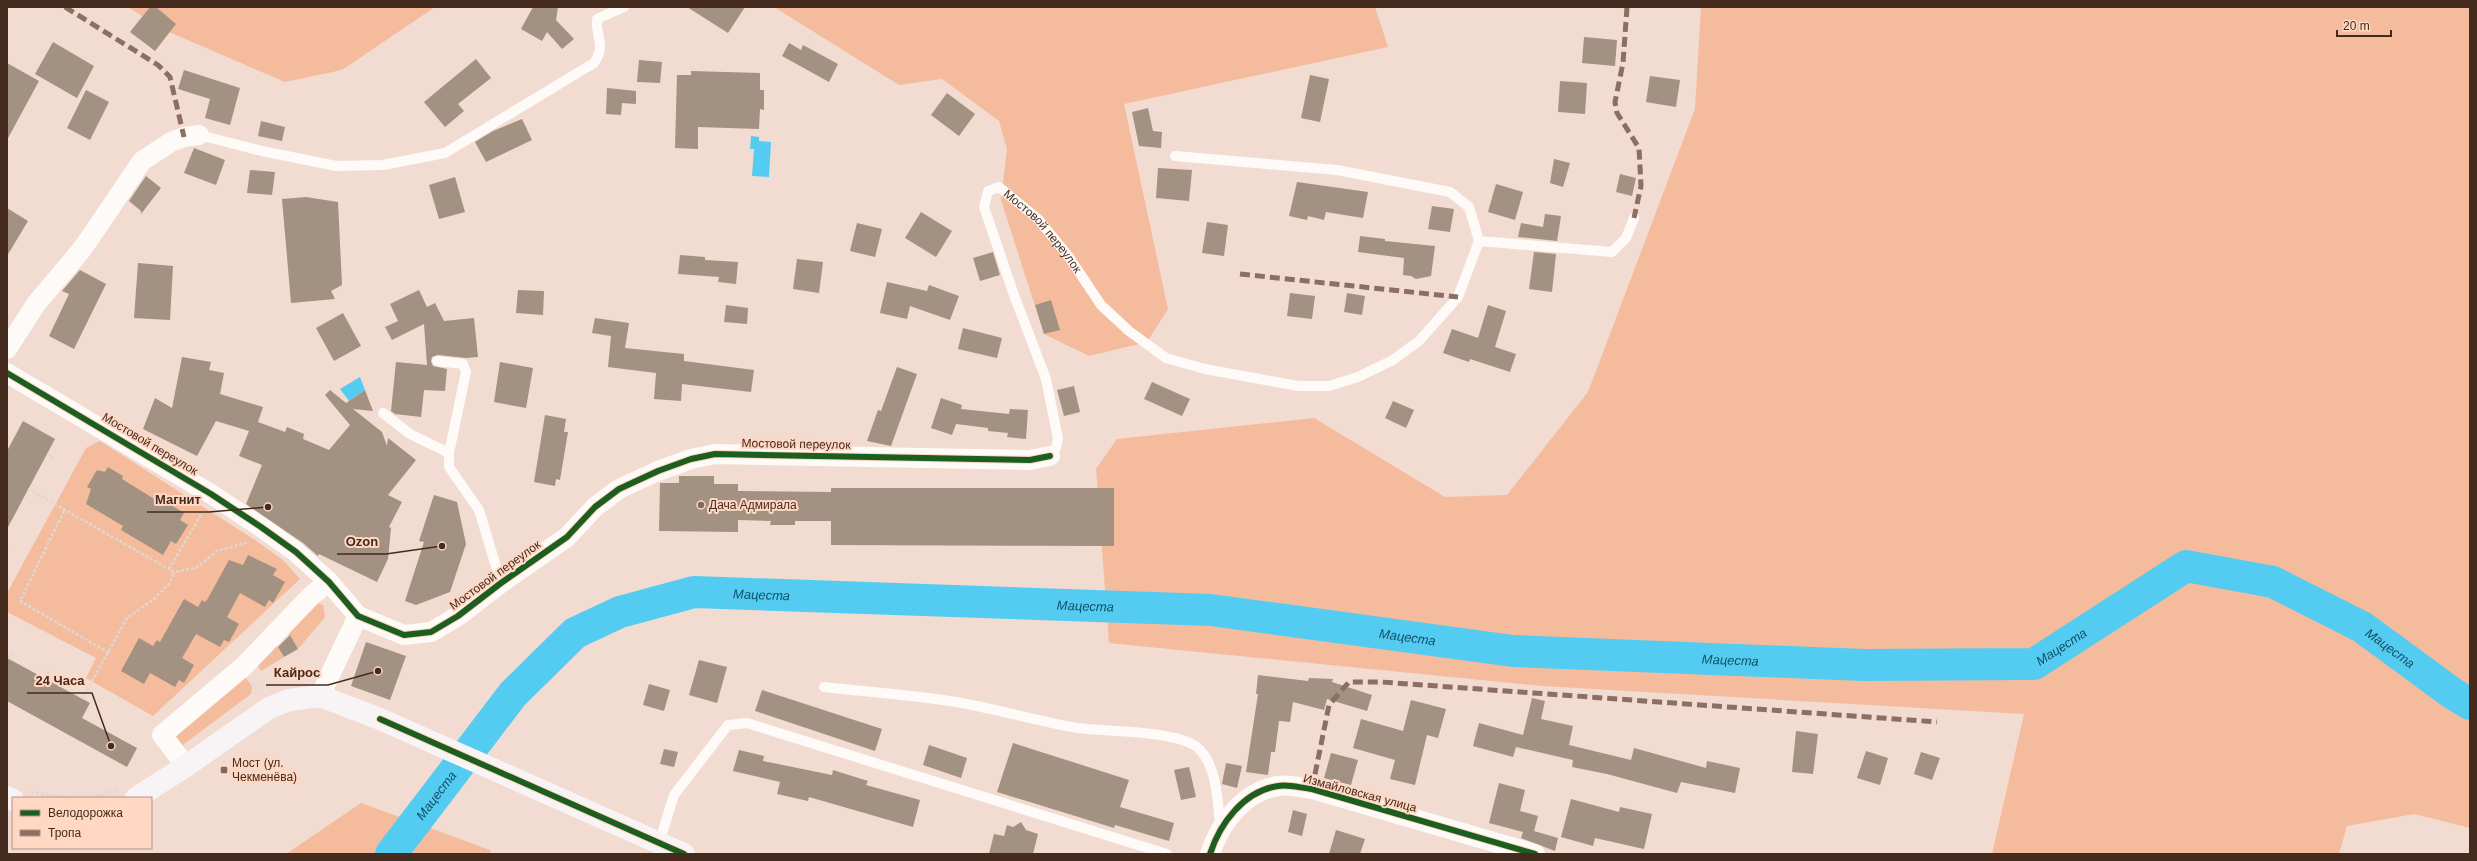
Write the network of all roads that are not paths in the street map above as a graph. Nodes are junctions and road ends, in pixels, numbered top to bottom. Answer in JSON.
{"nodes":[{"id":1,"x":624,"y":7,"type":"edge"},
{"id":2,"x":199,"y":135,"type":"joint"},
{"id":3,"x":1175,"y":156,"type":"dead end"},
{"id":4,"x":1634,"y":218,"type":"dead end"},
{"id":5,"x":1479,"y":241,"type":"junction"},
{"id":6,"x":7,"y":349,"type":"edge"},
{"id":7,"x":437,"y":361,"type":"dead end"},
{"id":8,"x":7,"y":373,"type":"edge"},
{"id":9,"x":383,"y":413,"type":"dead end"},
{"id":10,"x":449,"y":453,"type":"junction"},
{"id":11,"x":1050,"y":456,"type":"joint"},
{"id":12,"x":329,"y":582,"type":"junction"},
{"id":13,"x":501,"y":583,"type":"junction"},
{"id":14,"x":358,"y":616,"type":"junction"},
{"id":15,"x":824,"y":687,"type":"dead end"},
{"id":16,"x":320,"y":696,"type":"junction"},
{"id":17,"x":186,"y":766,"type":"junction"},
{"id":18,"x":138,"y":797,"type":"edge"},
{"id":19,"x":1220,"y":828,"type":"junction"},
{"id":20,"x":659,"y":843,"type":"junction"},
{"id":21,"x":684,"y":854,"type":"edge"},
{"id":22,"x":1167,"y":854,"type":"edge"},
{"id":23,"x":1210,"y":854,"type":"edge"},
{"id":24,"x":1534,"y":854,"type":"edge"}],
"edges":[{"from":1,"to":2,"type":"lane"},
{"from":2,"to":6,"type":"street"},
{"from":3,"to":5,"type":"lane"},
{"from":4,"to":5,"type":"lane"},
{"from":5,"to":11,"type":"lane","name":"Мостовой переулок"},
{"from":7,"to":10,"type":"lane"},
{"from":8,"to":12,"type":"street","name":"Мостовой переулок"},
{"from":9,"to":10,"type":"lane"},
{"from":10,"to":13,"type":"lane"},
{"from":11,"to":13,"type":"street","name":"Мостовой переулок"},
{"from":12,"to":14,"type":"street","name":"Мостовой переулок"},
{"from":12,"to":17,"type":"street"},
{"from":13,"to":14,"type":"street","name":"Мостовой переулок"},
{"from":14,"to":16,"type":"street"},
{"from":15,"to":19,"type":"lane"},
{"from":16,"to":17,"type":"street"},
{"from":16,"to":20,"type":"street"},
{"from":17,"to":18,"type":"street"},
{"from":19,"to":23,"type":"street","name":"Измайловская улица"},
{"from":19,"to":24,"type":"street","name":"Измайловская улица"},
{"from":20,"to":21,"type":"street"},
{"from":20,"to":22,"type":"lane"}]}
